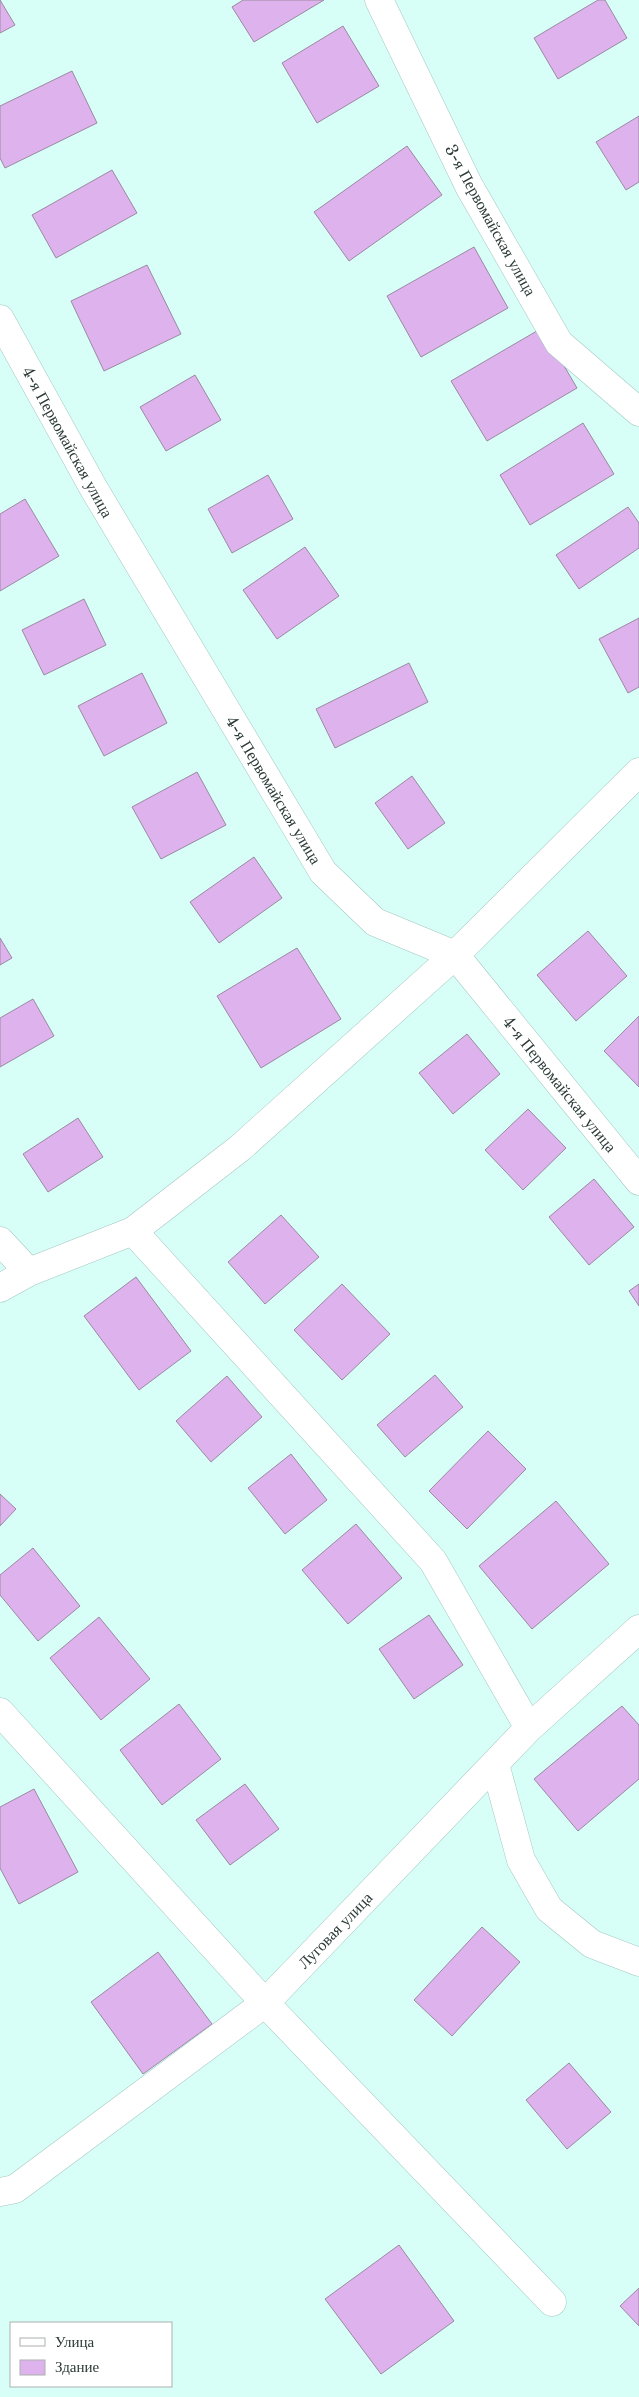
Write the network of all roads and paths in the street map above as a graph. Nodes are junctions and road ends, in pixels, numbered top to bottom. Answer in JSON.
{"nodes":[{"id":1,"x":379,"y":0,"type":"edge"},
{"id":2,"x":0,"y":319,"type":"edge"},
{"id":3,"x":639,"y":412,"type":"edge"},
{"id":4,"x":639,"y":772,"type":"edge"},
{"id":5,"x":455,"y":956,"type":"junction"},
{"id":6,"x":639,"y":1181,"type":"edge"},
{"id":7,"x":133,"y":1231,"type":"junction"},
{"id":8,"x":0,"y":1241,"type":"edge"},
{"id":9,"x":29,"y":1272,"type":"junction"},
{"id":10,"x":0,"y":1288,"type":"edge"},
{"id":11,"x":639,"y":1629,"type":"edge"},
{"id":12,"x":0,"y":1712,"type":"edge"},
{"id":13,"x":529,"y":1728,"type":"junction"},
{"id":14,"x":495,"y":1764,"type":"junction"},
{"id":15,"x":639,"y":1962,"type":"edge"},
{"id":16,"x":265,"y":2003,"type":"junction"},
{"id":17,"x":0,"y":2192,"type":"edge"},
{"id":18,"x":552,"y":2302,"type":"dead end"}],
"edges":[{"from":1,"to":3,"type":"street","name":"3-я Первомайская улица"},
{"from":2,"to":5,"type":"street","name":"4-я Первомайская улица"},
{"from":4,"to":5,"type":"street"},
{"from":5,"to":6,"type":"street","name":"4-я Первомайская улица"},
{"from":5,"to":7,"type":"street"},
{"from":7,"to":9,"type":"street"},
{"from":7,"to":13,"type":"street"},
{"from":8,"to":9,"type":"street"},
{"from":9,"to":10,"type":"street"},
{"from":11,"to":13,"type":"street","name":"Луговая улица"},
{"from":12,"to":16,"type":"street"},
{"from":13,"to":14,"type":"street","name":"Луговая улица"},
{"from":14,"to":15,"type":"street"},
{"from":14,"to":16,"type":"street","name":"Луговая улица"},
{"from":16,"to":17,"type":"street","name":"Луговая улица"},
{"from":16,"to":18,"type":"street"}]}
